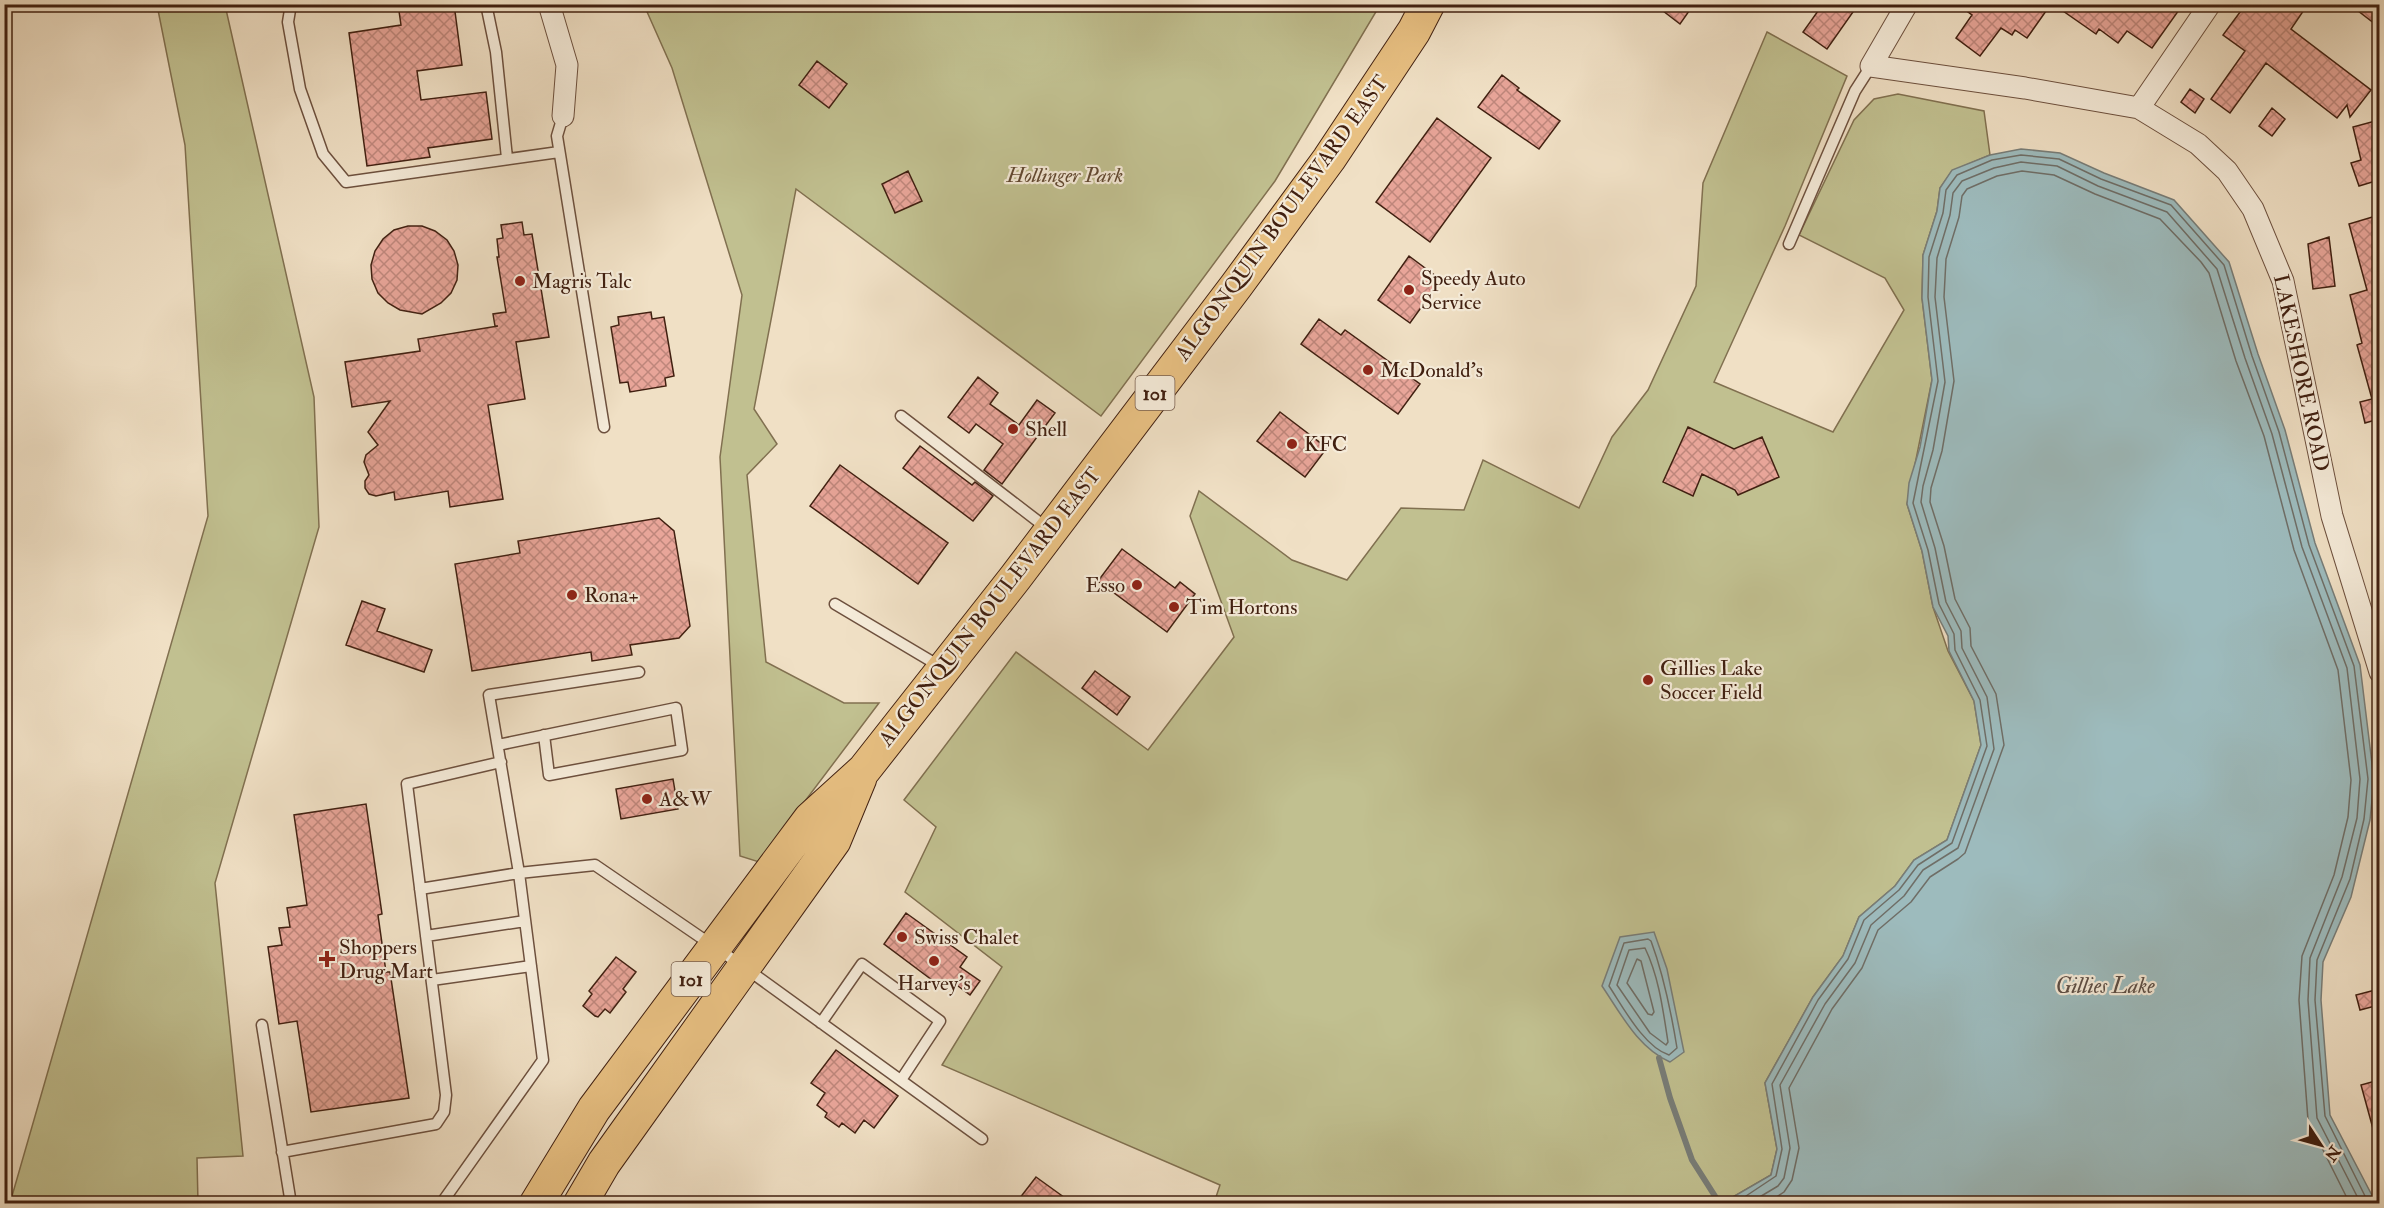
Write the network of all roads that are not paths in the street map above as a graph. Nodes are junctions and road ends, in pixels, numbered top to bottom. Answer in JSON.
{"nodes":[{"id":1,"x":291,"y":4,"type":"edge"},
{"id":2,"x":486,"y":4,"type":"edge"},
{"id":3,"x":549,"y":4,"type":"edge"},
{"id":4,"x":1428,"y":4,"type":"edge"},
{"id":5,"x":1907,"y":4,"type":"edge"},
{"id":6,"x":2210,"y":4,"type":"edge"},
{"id":7,"x":1871,"y":66,"type":"junction"},
{"id":8,"x":2139,"y":108,"type":"junction"},
{"id":9,"x":563,"y":116,"type":"joint"},
{"id":10,"x":559,"y":152,"type":"junction"},
{"id":11,"x":507,"y":158,"type":"junction"},
{"id":12,"x":1789,"y":244,"type":"dead end"},
{"id":13,"x":901,"y":416,"type":"dead end"},
{"id":14,"x":604,"y":427,"type":"dead end"},
{"id":15,"x":1051,"y":531,"type":"junction"},
{"id":16,"x":835,"y":604,"type":"dead end"},
{"id":17,"x":943,"y":669,"type":"junction"},
{"id":18,"x":639,"y":672,"type":"dead end"},
{"id":19,"x":2379,"y":672,"type":"edge"},
{"id":20,"x":544,"y":735,"type":"junction"},
{"id":21,"x":498,"y":745,"type":"junction"},
{"id":22,"x":501,"y":762,"type":"junction"},
{"id":23,"x":864,"y":770,"type":"junction"},
{"id":24,"x":519,"y":873,"type":"junction"},
{"id":25,"x":420,"y":889,"type":"junction"},
{"id":26,"x":525,"y":921,"type":"junction"},
{"id":27,"x":426,"y":936,"type":"junction"},
{"id":28,"x":714,"y":947,"type":"junction"},
{"id":29,"x":531,"y":966,"type":"junction"},
{"id":30,"x":744,"y":967,"type":"junction"},
{"id":31,"x":432,"y":980,"type":"junction"},
{"id":32,"x":821,"y":1023,"type":"junction"},
{"id":33,"x":262,"y":1025,"type":"dead end"},
{"id":34,"x":901,"y":1080,"type":"junction"},
{"id":35,"x":982,"y":1139,"type":"dead end"},
{"id":36,"x":282,"y":1152,"type":"junction"},
{"id":37,"x":291,"y":1203,"type":"edge"},
{"id":38,"x":441,"y":1203,"type":"edge"},
{"id":39,"x":536,"y":1203,"type":"edge"},
{"id":40,"x":580,"y":1203,"type":"edge"}],
"edges":[{"from":1,"to":11,"type":"lane"},
{"from":2,"to":11,"type":"lane"},
{"from":3,"to":9,"type":"street"},
{"from":4,"to":15,"type":"main road","name":"ALGONQUIN BOULEVARD EAST","number":"101"},
{"from":5,"to":7,"type":"street"},
{"from":6,"to":8,"type":"street"},
{"from":7,"to":8,"type":"street","name":"LAKESHORE ROAD"},
{"from":7,"to":12,"type":"lane"},
{"from":8,"to":19,"type":"street","name":"LAKESHORE ROAD"},
{"from":9,"to":10,"type":"lane"},
{"from":10,"to":11,"type":"lane"},
{"from":10,"to":14,"type":"lane"},
{"from":13,"to":15,"type":"lane"},
{"from":15,"to":17,"type":"main road","name":"ALGONQUIN BOULEVARD EAST","number":"101"},
{"from":16,"to":17,"type":"lane"},
{"from":17,"to":23,"type":"main road","name":"ALGONQUIN BOULEVARD EAST","number":"101"},
{"from":18,"to":21,"type":"lane"},
{"from":20,"to":20,"type":"lane"},
{"from":20,"to":21,"type":"lane"},
{"from":21,"to":22,"type":"lane"},
{"from":22,"to":24,"type":"lane"},
{"from":22,"to":25,"type":"lane"},
{"from":23,"to":28,"type":"main road","name":"ALGONQUIN BOULEVARD EAST","number":"101"},
{"from":23,"to":30,"type":"main road","name":"ALGONQUIN BOULEVARD EAST","number":"101"},
{"from":24,"to":25,"type":"lane"},
{"from":24,"to":26,"type":"lane"},
{"from":24,"to":28,"type":"lane"},
{"from":25,"to":27,"type":"lane"},
{"from":26,"to":27,"type":"lane"},
{"from":26,"to":29,"type":"lane"},
{"from":27,"to":31,"type":"lane"},
{"from":28,"to":30,"type":"lane"},
{"from":28,"to":39,"type":"main road","name":"ALGONQUIN BOULEVARD EAST","number":"101"},
{"from":29,"to":31,"type":"lane"},
{"from":29,"to":38,"type":"lane"},
{"from":30,"to":32,"type":"lane"},
{"from":30,"to":40,"type":"main road","name":"ALGONQUIN BOULEVARD EAST","number":"101"},
{"from":31,"to":36,"type":"lane"},
{"from":32,"to":34,"type":"lane"},
{"from":32,"to":34,"type":"lane"},
{"from":33,"to":36,"type":"lane"},
{"from":34,"to":35,"type":"lane"},
{"from":36,"to":37,"type":"lane"}]}
